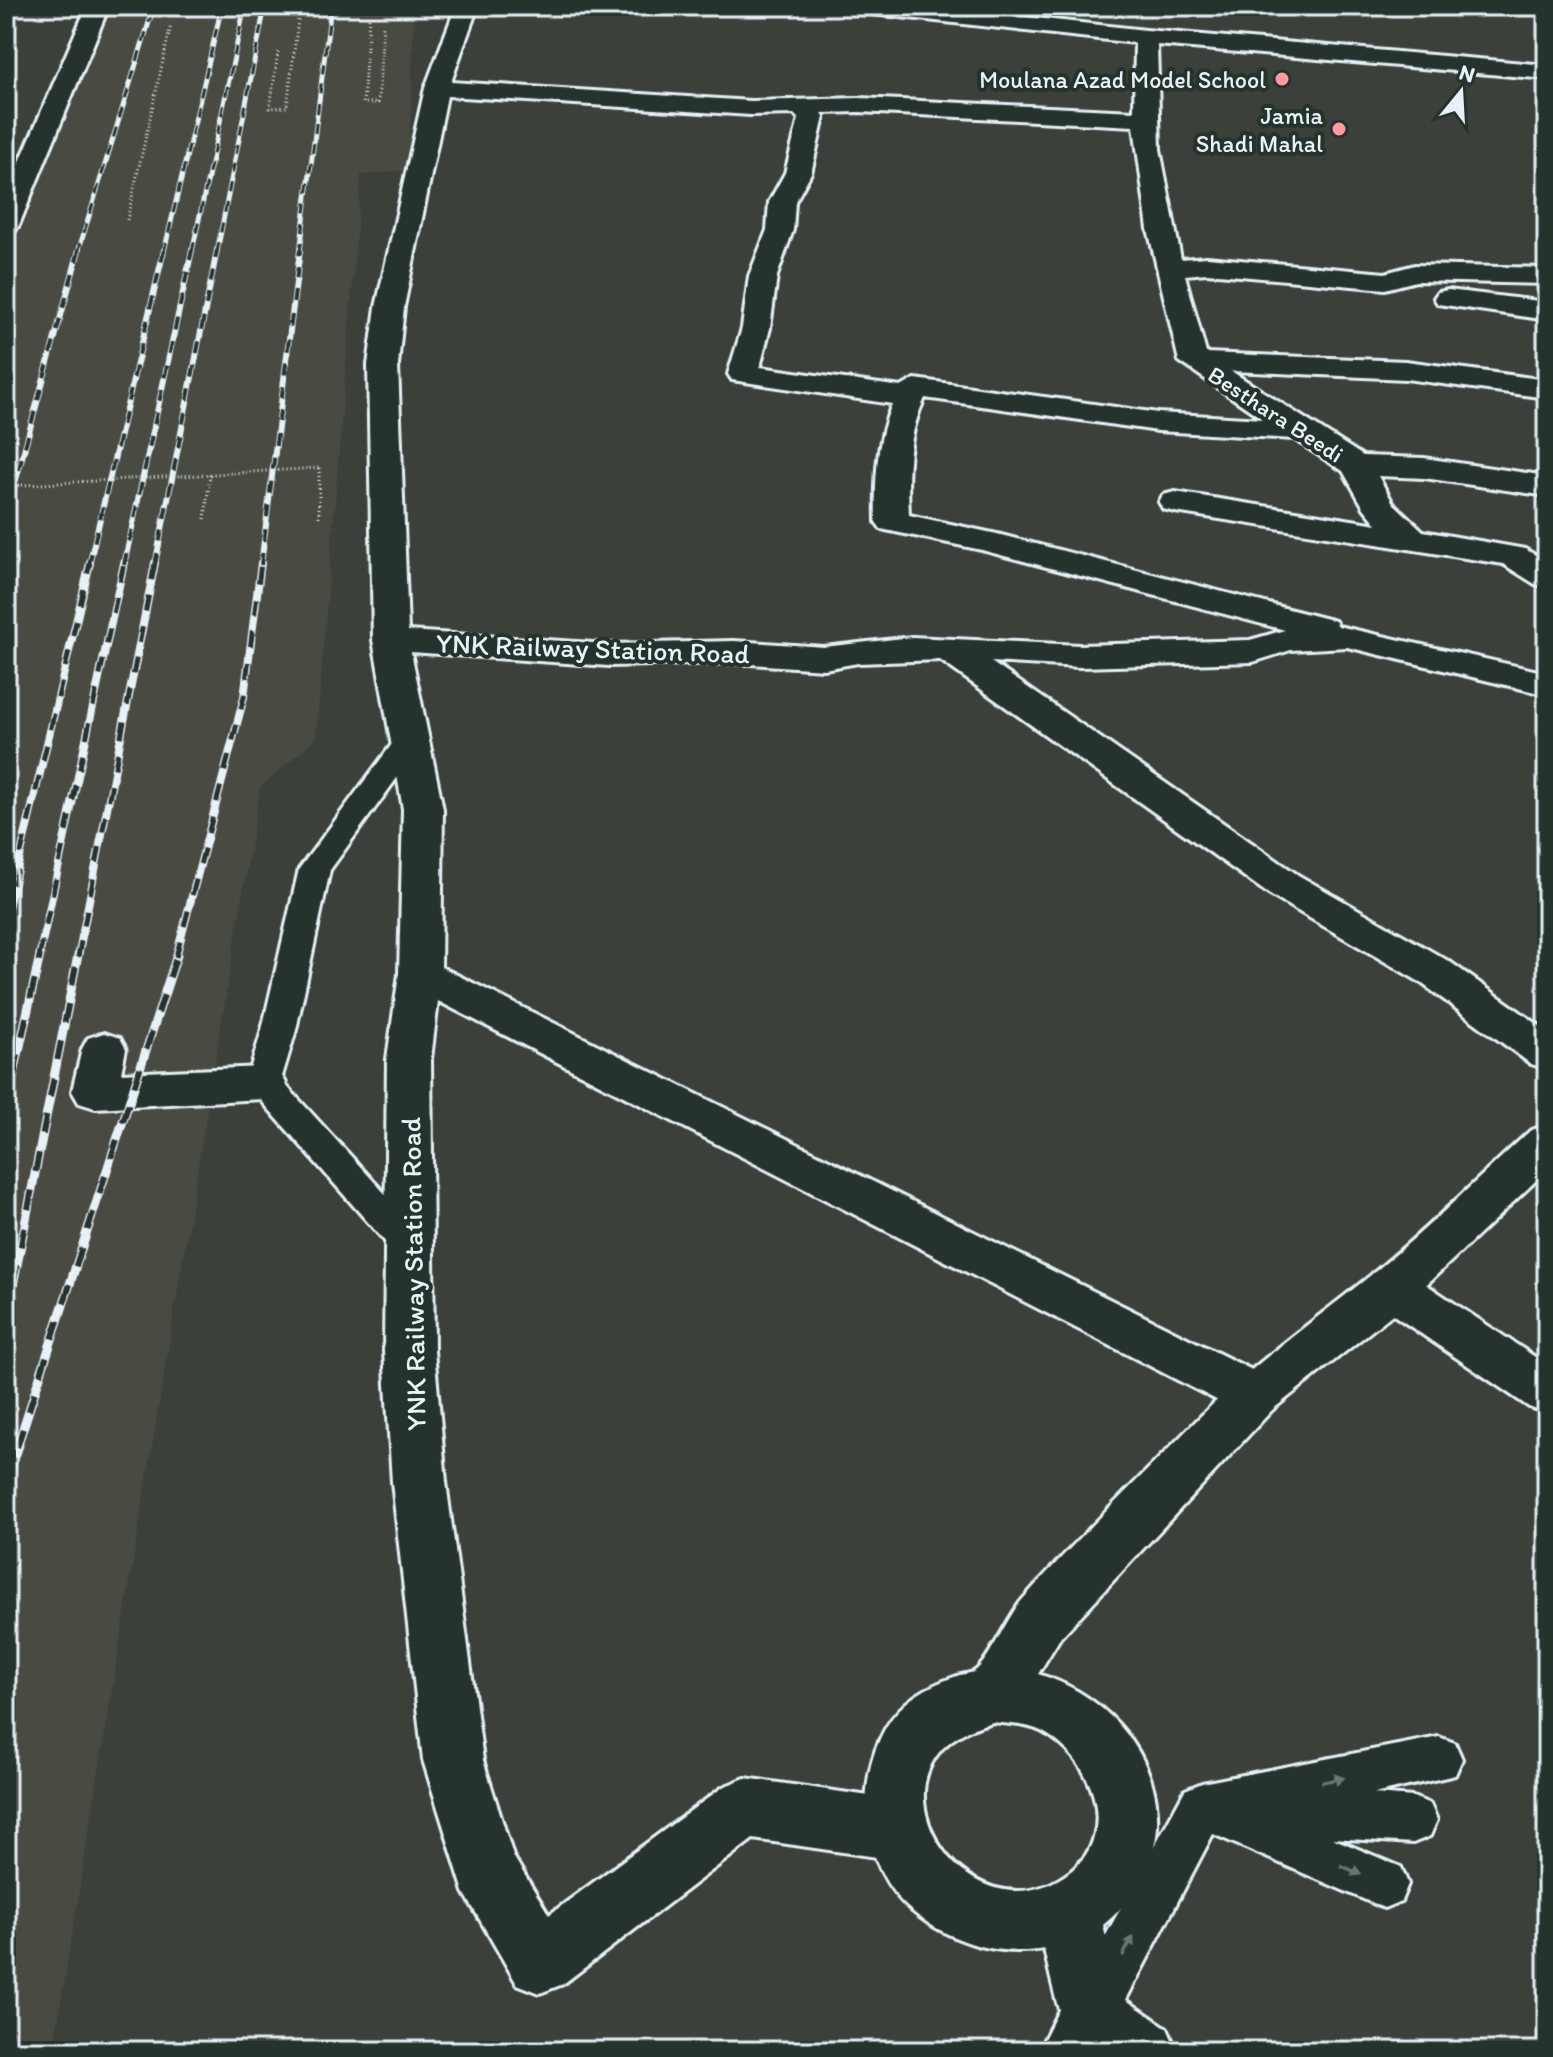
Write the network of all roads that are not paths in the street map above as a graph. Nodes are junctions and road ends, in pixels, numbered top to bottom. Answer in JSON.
{"nodes":[{"id":1,"x":98,"y":6,"type":"edge"},
{"id":2,"x":467,"y":6,"type":"edge"},
{"id":3,"x":863,"y":6,"type":"edge"},
{"id":4,"x":1146,"y":37,"type":"junction"},
{"id":5,"x":1547,"y":72,"type":"edge"},
{"id":6,"x":437,"y":88,"type":"junction"},
{"id":7,"x":803,"y":109,"type":"junction"},
{"id":8,"x":1148,"y":119,"type":"junction"},
{"id":9,"x":6,"y":225,"type":"edge"},
{"id":10,"x":1172,"y":268,"type":"junction"},
{"id":11,"x":1547,"y":276,"type":"edge"},
{"id":12,"x":1385,"y":281,"type":"junction"},
{"id":13,"x":1547,"y":311,"type":"edge"},
{"id":14,"x":1194,"y":361,"type":"junction"},
{"id":15,"x":1547,"y":389,"type":"edge"},
{"id":16,"x":910,"y":397,"type":"junction"},
{"id":17,"x":1302,"y":430,"type":"junction"},
{"id":18,"x":1356,"y":465,"type":"junction"},
{"id":19,"x":1547,"y":486,"type":"edge"},
{"id":20,"x":1175,"y":502,"type":"dead end"},
{"id":21,"x":1412,"y":539,"type":"junction"},
{"id":22,"x":1547,"y":577,"type":"edge"},
{"id":23,"x":1347,"y":636,"type":"junction"},
{"id":24,"x":391,"y":640,"type":"junction"},
{"id":25,"x":946,"y":648,"type":"junction"},
{"id":26,"x":1547,"y":684,"type":"edge"},
{"id":27,"x":411,"y":738,"type":"junction"},
{"id":28,"x":420,"y":974,"type":"junction"},
{"id":29,"x":104,"y":1049,"type":"dead end"},
{"id":30,"x":1547,"y":1053,"type":"edge"},
{"id":31,"x":263,"y":1083,"type":"junction"},
{"id":32,"x":1547,"y":1142,"type":"edge"},
{"id":33,"x":409,"y":1244,"type":"junction"},
{"id":34,"x":1391,"y":1287,"type":"junction"},
{"id":35,"x":1547,"y":1392,"type":"edge"},
{"id":36,"x":1254,"y":1395,"type":"junction"},
{"id":37,"x":993,"y":1695,"type":"junction"},
{"id":38,"x":1439,"y":1759,"type":"dead end"},
{"id":39,"x":1202,"y":1806,"type":"junction"},
{"id":40,"x":1413,"y":1820,"type":"dead end"},
{"id":41,"x":897,"y":1830,"type":"junction"},
{"id":42,"x":1384,"y":1884,"type":"dead end"},
{"id":43,"x":1068,"y":1911,"type":"junction"},
{"id":44,"x":1081,"y":2033,"type":"edge"},
{"id":45,"x":1144,"y":2051,"type":"edge"}],
"edges":[{"from":1,"to":9,"type":"street"},
{"from":2,"to":6,"type":"street"},
{"from":3,"to":4,"type":"street"},
{"from":4,"to":5,"type":"street"},
{"from":4,"to":8,"type":"street","name":"Besthara Beedi"},
{"from":6,"to":7,"type":"street"},
{"from":6,"to":24,"type":"street"},
{"from":7,"to":8,"type":"street"},
{"from":7,"to":16,"type":"street"},
{"from":8,"to":10,"type":"street","name":"Besthara Beedi"},
{"from":10,"to":12,"type":"street"},
{"from":10,"to":14,"type":"street","name":"Besthara Beedi"},
{"from":11,"to":12,"type":"street"},
{"from":12,"to":13,"type":"street"},
{"from":14,"to":15,"type":"street"},
{"from":14,"to":17,"type":"street","name":"Besthara Beedi"},
{"from":16,"to":17,"type":"street"},
{"from":16,"to":23,"type":"street"},
{"from":17,"to":18,"type":"street","name":"Besthara Beedi"},
{"from":18,"to":19,"type":"street"},
{"from":18,"to":21,"type":"street","name":"Besthara Beedi"},
{"from":20,"to":21,"type":"street"},
{"from":21,"to":22,"type":"street"},
{"from":23,"to":25,"type":"street","name":"YNK Railway Station Road"},
{"from":23,"to":26,"type":"street","name":"YNK Railway Station Road"},
{"from":24,"to":25,"type":"street","name":"YNK Railway Station Road"},
{"from":24,"to":27,"type":"street","name":"YNK Railway Station Road"},
{"from":25,"to":30,"type":"street"},
{"from":27,"to":28,"type":"street","name":"YNK Railway Station Road"},
{"from":27,"to":31,"type":"lane"},
{"from":28,"to":33,"type":"street","name":"YNK Railway Station Road"},
{"from":28,"to":36,"type":"street"},
{"from":29,"to":31,"type":"street"},
{"from":31,"to":33,"type":"lane"},
{"from":32,"to":34,"type":"street"},
{"from":33,"to":41,"type":"street","name":"YNK Railway Station Road"},
{"from":34,"to":35,"type":"street"},
{"from":34,"to":36,"type":"street"},
{"from":36,"to":37,"type":"street"},
{"from":37,"to":41,"type":"street"},
{"from":37,"to":43,"type":"street"},
{"from":39,"to":38,"type":"lane","one_way":true},
{"from":39,"to":40,"type":"lane"},
{"from":39,"to":42,"type":"lane","one_way":true},
{"from":44,"to":39,"type":"lane","one_way":true},
{"from":41,"to":43,"type":"street"},
{"from":43,"to":44,"type":"street"},
{"from":44,"to":45,"type":"street"}]}
